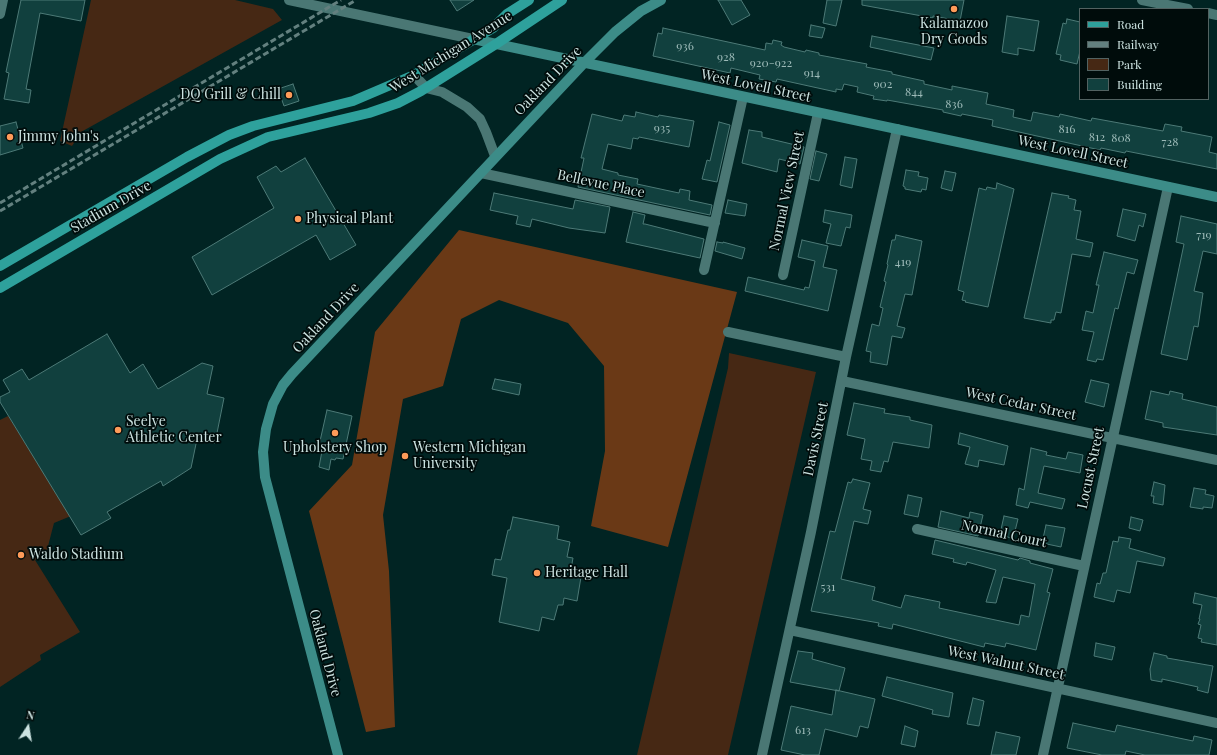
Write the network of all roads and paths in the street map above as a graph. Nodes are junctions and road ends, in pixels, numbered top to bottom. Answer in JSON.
{"nodes":[{"id":1,"x":3,"y":0,"type":"edge"},
{"id":2,"x":288,"y":0,"type":"edge"},
{"id":3,"x":529,"y":0,"type":"edge"},
{"id":4,"x":562,"y":0,"type":"edge"},
{"id":5,"x":661,"y":0,"type":"edge"},
{"id":6,"x":1142,"y":0,"type":"edge"},
{"id":7,"x":1183,"y":8,"type":"edge"},
{"id":8,"x":0,"y":14,"type":"edge"},
{"id":9,"x":473,"y":39,"type":"junction"},
{"id":10,"x":496,"y":44,"type":"junction"},
{"id":11,"x":584,"y":63,"type":"junction"},
{"id":12,"x":414,"y":75,"type":"junction"},
{"id":13,"x":426,"y":88,"type":"junction"},
{"id":14,"x":743,"y":97,"type":"junction"},
{"id":15,"x":818,"y":113,"type":"junction"},
{"id":16,"x":897,"y":129,"type":"junction"},
{"id":17,"x":229,"y":135,"type":"joint"},
{"id":18,"x":236,"y":152,"type":"joint"},
{"id":19,"x":495,"y":156,"type":"junction"},
{"id":20,"x":481,"y":173,"type":"junction"},
{"id":21,"x":1168,"y":187,"type":"junction"},
{"id":22,"x":1217,"y":197,"type":"edge"},
{"id":23,"x":714,"y":224,"type":"junction"},
{"id":24,"x":0,"y":266,"type":"edge"},
{"id":25,"x":704,"y":270,"type":"dead end"},
{"id":26,"x":783,"y":275,"type":"dead end"},
{"id":27,"x":0,"y":288,"type":"edge"},
{"id":28,"x":728,"y":332,"type":"dead end"},
{"id":29,"x":846,"y":357,"type":"junction"},
{"id":30,"x":842,"y":381,"type":"junction"},
{"id":31,"x":1112,"y":438,"type":"junction"},
{"id":32,"x":1217,"y":460,"type":"edge"},
{"id":33,"x":917,"y":529,"type":"dead end"},
{"id":34,"x":1084,"y":566,"type":"junction"},
{"id":35,"x":790,"y":630,"type":"junction"},
{"id":36,"x":1058,"y":688,"type":"junction"},
{"id":37,"x":1217,"y":723,"type":"edge"},
{"id":38,"x":338,"y":755,"type":"edge"},
{"id":39,"x":762,"y":755,"type":"edge"},
{"id":40,"x":1043,"y":755,"type":"edge"}],
"edges":[{"from":1,"to":8,"type":"street"},
{"from":2,"to":9,"type":"street","name":"West Lovell Street"},
{"from":3,"to":9,"type":"main road","name":"West Michigan Avenue"},
{"from":4,"to":10,"type":"main road","name":"West Michigan Avenue"},
{"from":5,"to":11,"type":"main road","name":"Oakland Drive"},
{"from":6,"to":7,"type":"street"},
{"from":9,"to":10,"type":"main road","name":"West Lovell Street"},
{"from":9,"to":12,"type":"main road","name":"West Michigan Avenue"},
{"from":10,"to":11,"type":"main road","name":"West Lovell Street"},
{"from":10,"to":13,"type":"main road","name":"West Michigan Avenue"},
{"from":11,"to":14,"type":"main road","name":"West Lovell Street"},
{"from":11,"to":19,"type":"main road","name":"Oakland Drive"},
{"from":12,"to":13,"type":"street"},
{"from":12,"to":17,"type":"main road","name":"West Michigan Avenue"},
{"from":13,"to":18,"type":"main road","name":"West Michigan Avenue"},
{"from":13,"to":19,"type":"street"},
{"from":14,"to":15,"type":"main road","name":"West Lovell Street"},
{"from":14,"to":23,"type":"street"},
{"from":15,"to":16,"type":"main road","name":"West Lovell Street"},
{"from":15,"to":26,"type":"street","name":"Normal View Street"},
{"from":16,"to":21,"type":"main road","name":"West Lovell Street"},
{"from":16,"to":29,"type":"street","name":"Davis Street"},
{"from":17,"to":24,"type":"main road","name":"Stadium Drive"},
{"from":18,"to":27,"type":"main road","name":"Stadium Drive"},
{"from":19,"to":20,"type":"main road","name":"Oakland Drive"},
{"from":20,"to":23,"type":"street","name":"Bellevue Place"},
{"from":20,"to":38,"type":"main road","name":"Oakland Drive"},
{"from":21,"to":22,"type":"main road","name":"West Lovell Street"},
{"from":21,"to":31,"type":"street","name":"Locust Street"},
{"from":23,"to":25,"type":"street"},
{"from":28,"to":29,"type":"street"},
{"from":29,"to":30,"type":"street","name":"Davis Street"},
{"from":30,"to":31,"type":"street","name":"West Cedar Street"},
{"from":30,"to":35,"type":"street","name":"Davis Street"},
{"from":31,"to":32,"type":"street","name":"West Cedar Street"},
{"from":31,"to":34,"type":"street","name":"Locust Street"},
{"from":33,"to":34,"type":"street","name":"Normal Court"},
{"from":34,"to":36,"type":"street","name":"Locust Street"},
{"from":35,"to":36,"type":"street","name":"West Walnut Street"},
{"from":35,"to":39,"type":"street","name":"Davis Street"},
{"from":36,"to":37,"type":"street","name":"West Walnut Street"},
{"from":36,"to":40,"type":"street","name":"Locust Street"}]}
